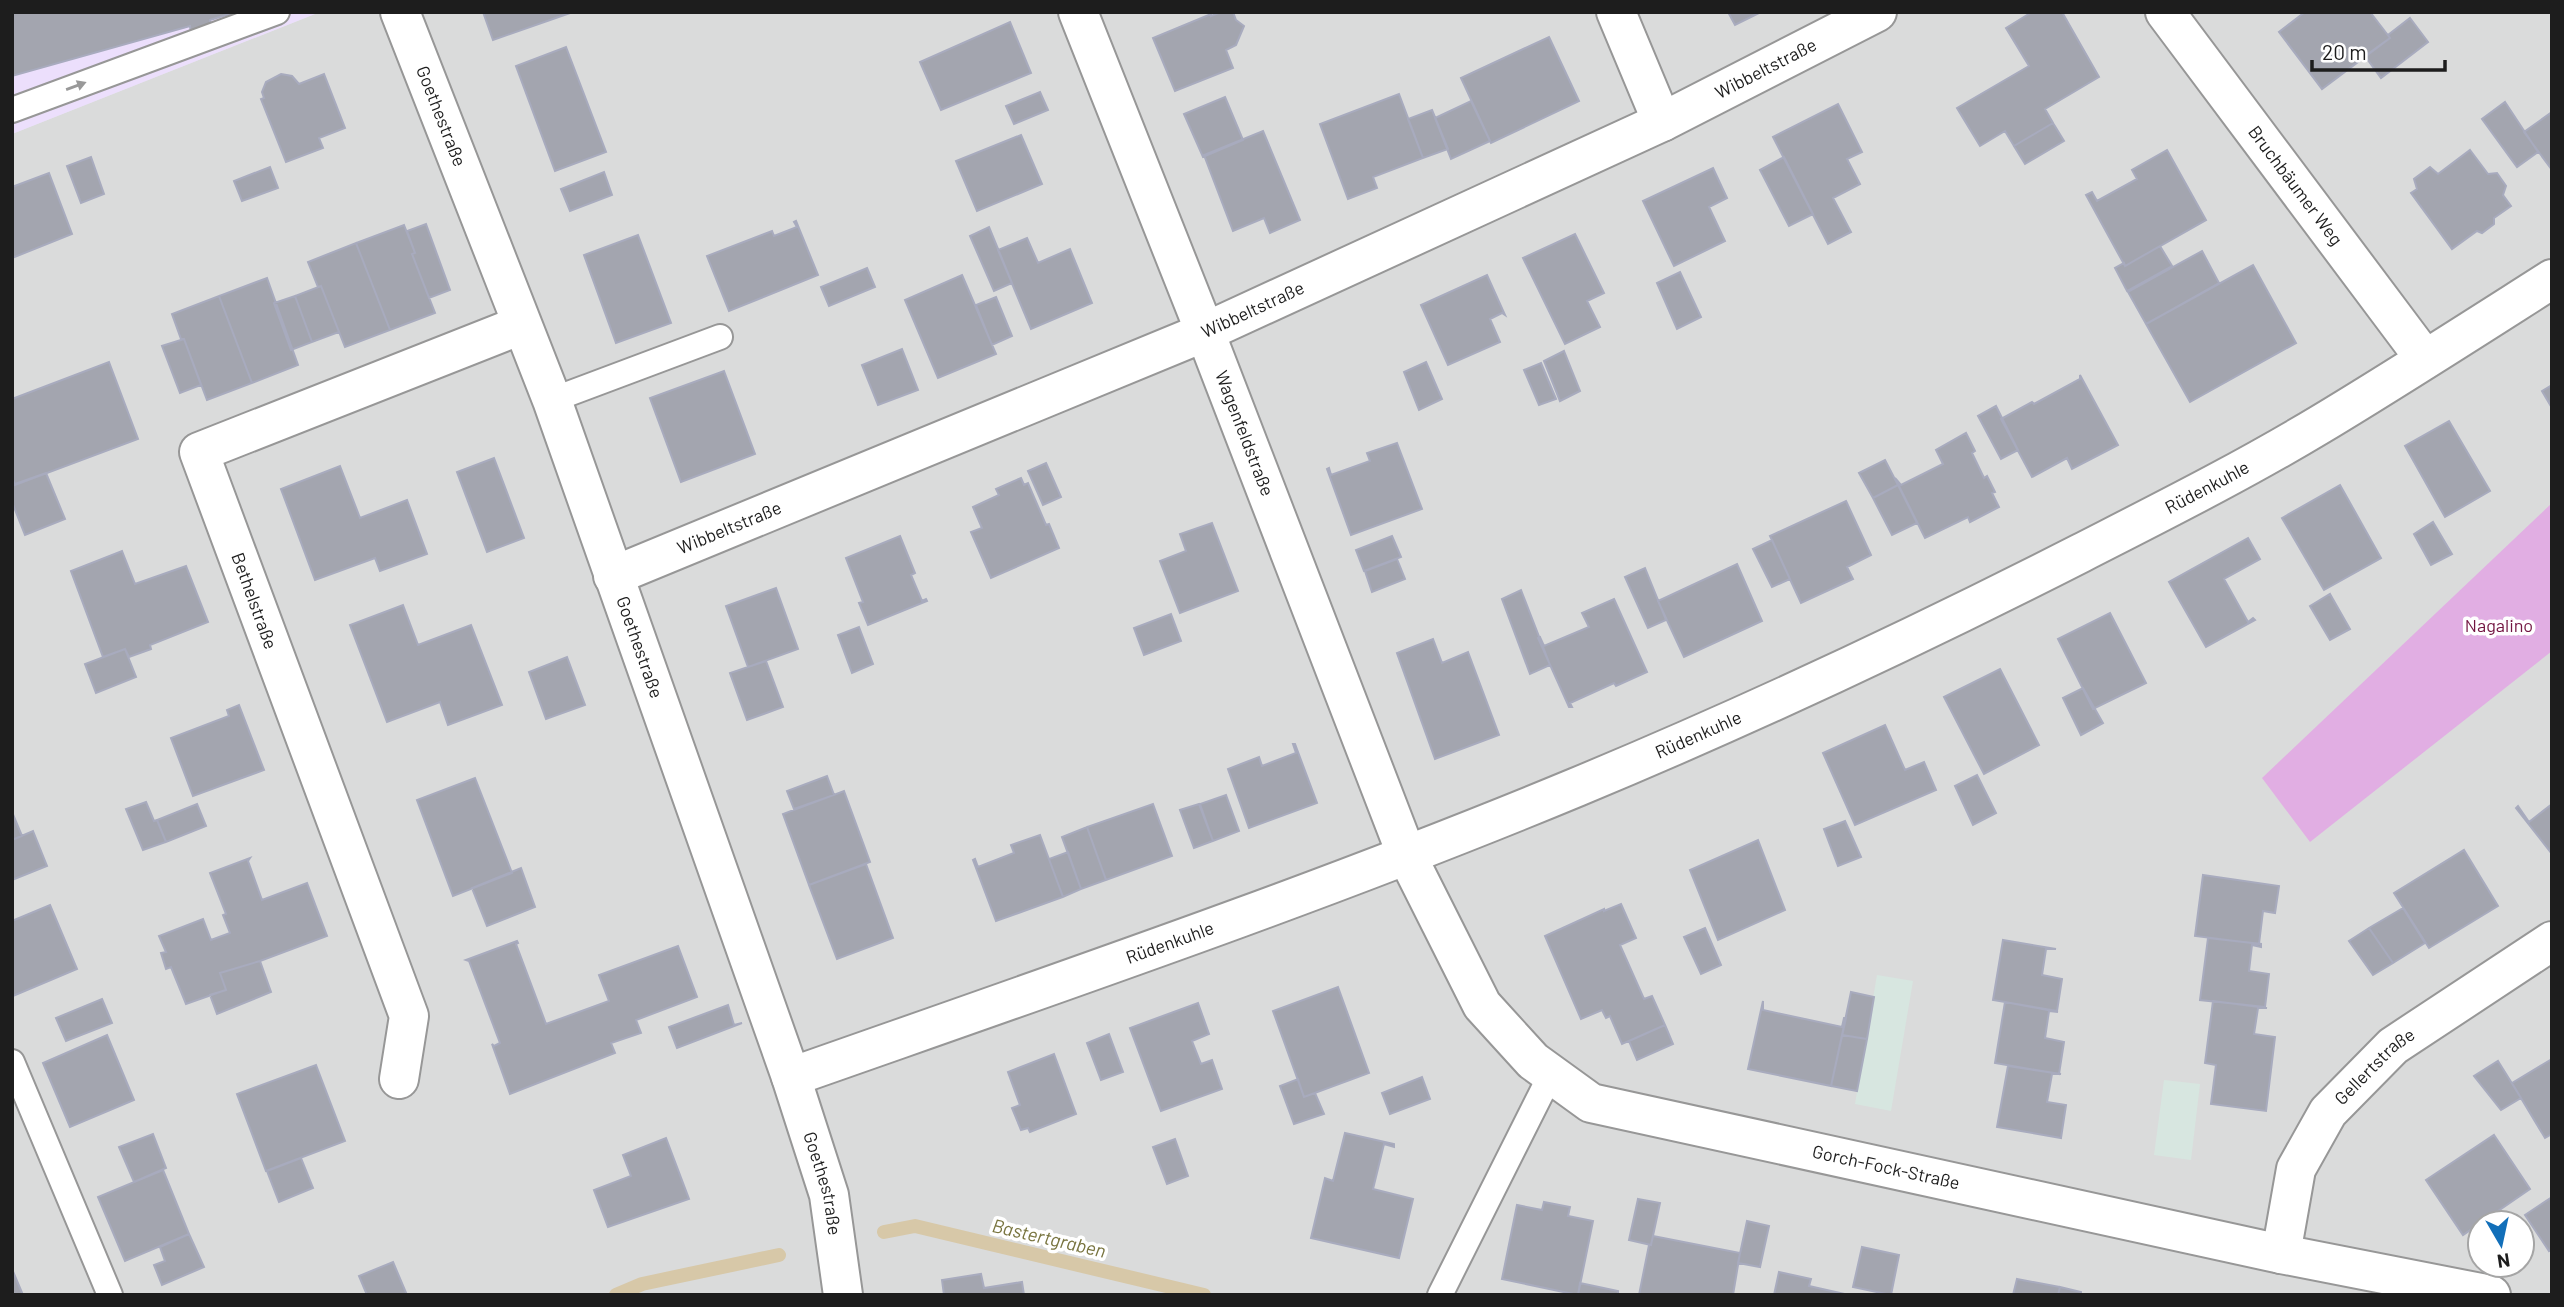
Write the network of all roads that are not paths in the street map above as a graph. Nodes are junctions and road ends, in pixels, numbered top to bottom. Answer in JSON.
{"nodes":[{"id":1,"x":276,"y":12,"type":"edge"},
{"id":2,"x":400,"y":12,"type":"edge"},
{"id":3,"x":1078,"y":12,"type":"edge"},
{"id":4,"x":1616,"y":12,"type":"edge"},
{"id":5,"x":1877,"y":12,"type":"edge"},
{"id":6,"x":2165,"y":12,"type":"edge"},
{"id":7,"x":12,"y":110,"type":"edge"},
{"id":8,"x":1662,"y":122,"type":"junction"},
{"id":9,"x":2552,"y":279,"type":"edge"},
{"id":10,"x":522,"y":325,"type":"junction"},
{"id":11,"x":1205,"y":332,"type":"junction"},
{"id":12,"x":720,"y":337,"type":"dead end"},
{"id":13,"x":2425,"y":359,"type":"junction"},
{"id":14,"x":552,"y":400,"type":"junction"},
{"id":15,"x":613,"y":576,"type":"junction"},
{"id":16,"x":1407,"y":856,"type":"junction"},
{"id":17,"x":2552,"y":941,"type":"edge"},
{"id":18,"x":14,"y":1072,"type":"edge"},
{"id":19,"x":1551,"y":1074,"type":"junction"},
{"id":20,"x":792,"y":1077,"type":"junction"},
{"id":21,"x":398,"y":1079,"type":"dead end"},
{"id":22,"x":2281,"y":1254,"type":"junction"},
{"id":23,"x":110,"y":1295,"type":"edge"},
{"id":24,"x":843,"y":1295,"type":"edge"},
{"id":25,"x":1440,"y":1295,"type":"edge"},
{"id":26,"x":2491,"y":1295,"type":"edge"}],
"edges":[{"from":7,"to":1,"type":"lane","one_way":true},
{"from":2,"to":10,"type":"street","name":"Goethestraße"},
{"from":3,"to":11,"type":"street","name":"Wagenfeldstraße"},
{"from":4,"to":8,"type":"street"},
{"from":5,"to":8,"type":"street","name":"Wibbeltstraße"},
{"from":6,"to":13,"type":"street","name":"Bruchbäumer Weg"},
{"from":8,"to":11,"type":"street","name":"Wibbeltstraße"},
{"from":9,"to":13,"type":"street","name":"Rüdenkuhle"},
{"from":10,"to":14,"type":"street","name":"Goethestraße"},
{"from":10,"to":21,"type":"street","name":"Bethelstraße"},
{"from":11,"to":15,"type":"street","name":"Wibbeltstraße"},
{"from":11,"to":16,"type":"street","name":"Wagenfeldstraße"},
{"from":12,"to":14,"type":"lane"},
{"from":13,"to":16,"type":"street","name":"Rüdenkuhle"},
{"from":14,"to":15,"type":"street","name":"Goethestraße"},
{"from":15,"to":20,"type":"street","name":"Goethestraße"},
{"from":16,"to":19,"type":"street","name":"Gorch-Fock-Straße"},
{"from":16,"to":20,"type":"street","name":"Rüdenkuhle"},
{"from":17,"to":22,"type":"street","name":"Gellertstraße"},
{"from":18,"to":23,"type":"lane"},
{"from":19,"to":22,"type":"street","name":"Gorch-Fock-Straße"},
{"from":19,"to":25,"type":"lane"},
{"from":20,"to":24,"type":"street","name":"Goethestraße"},
{"from":22,"to":26,"type":"street","name":"Gorch-Fock-Straße"}]}
